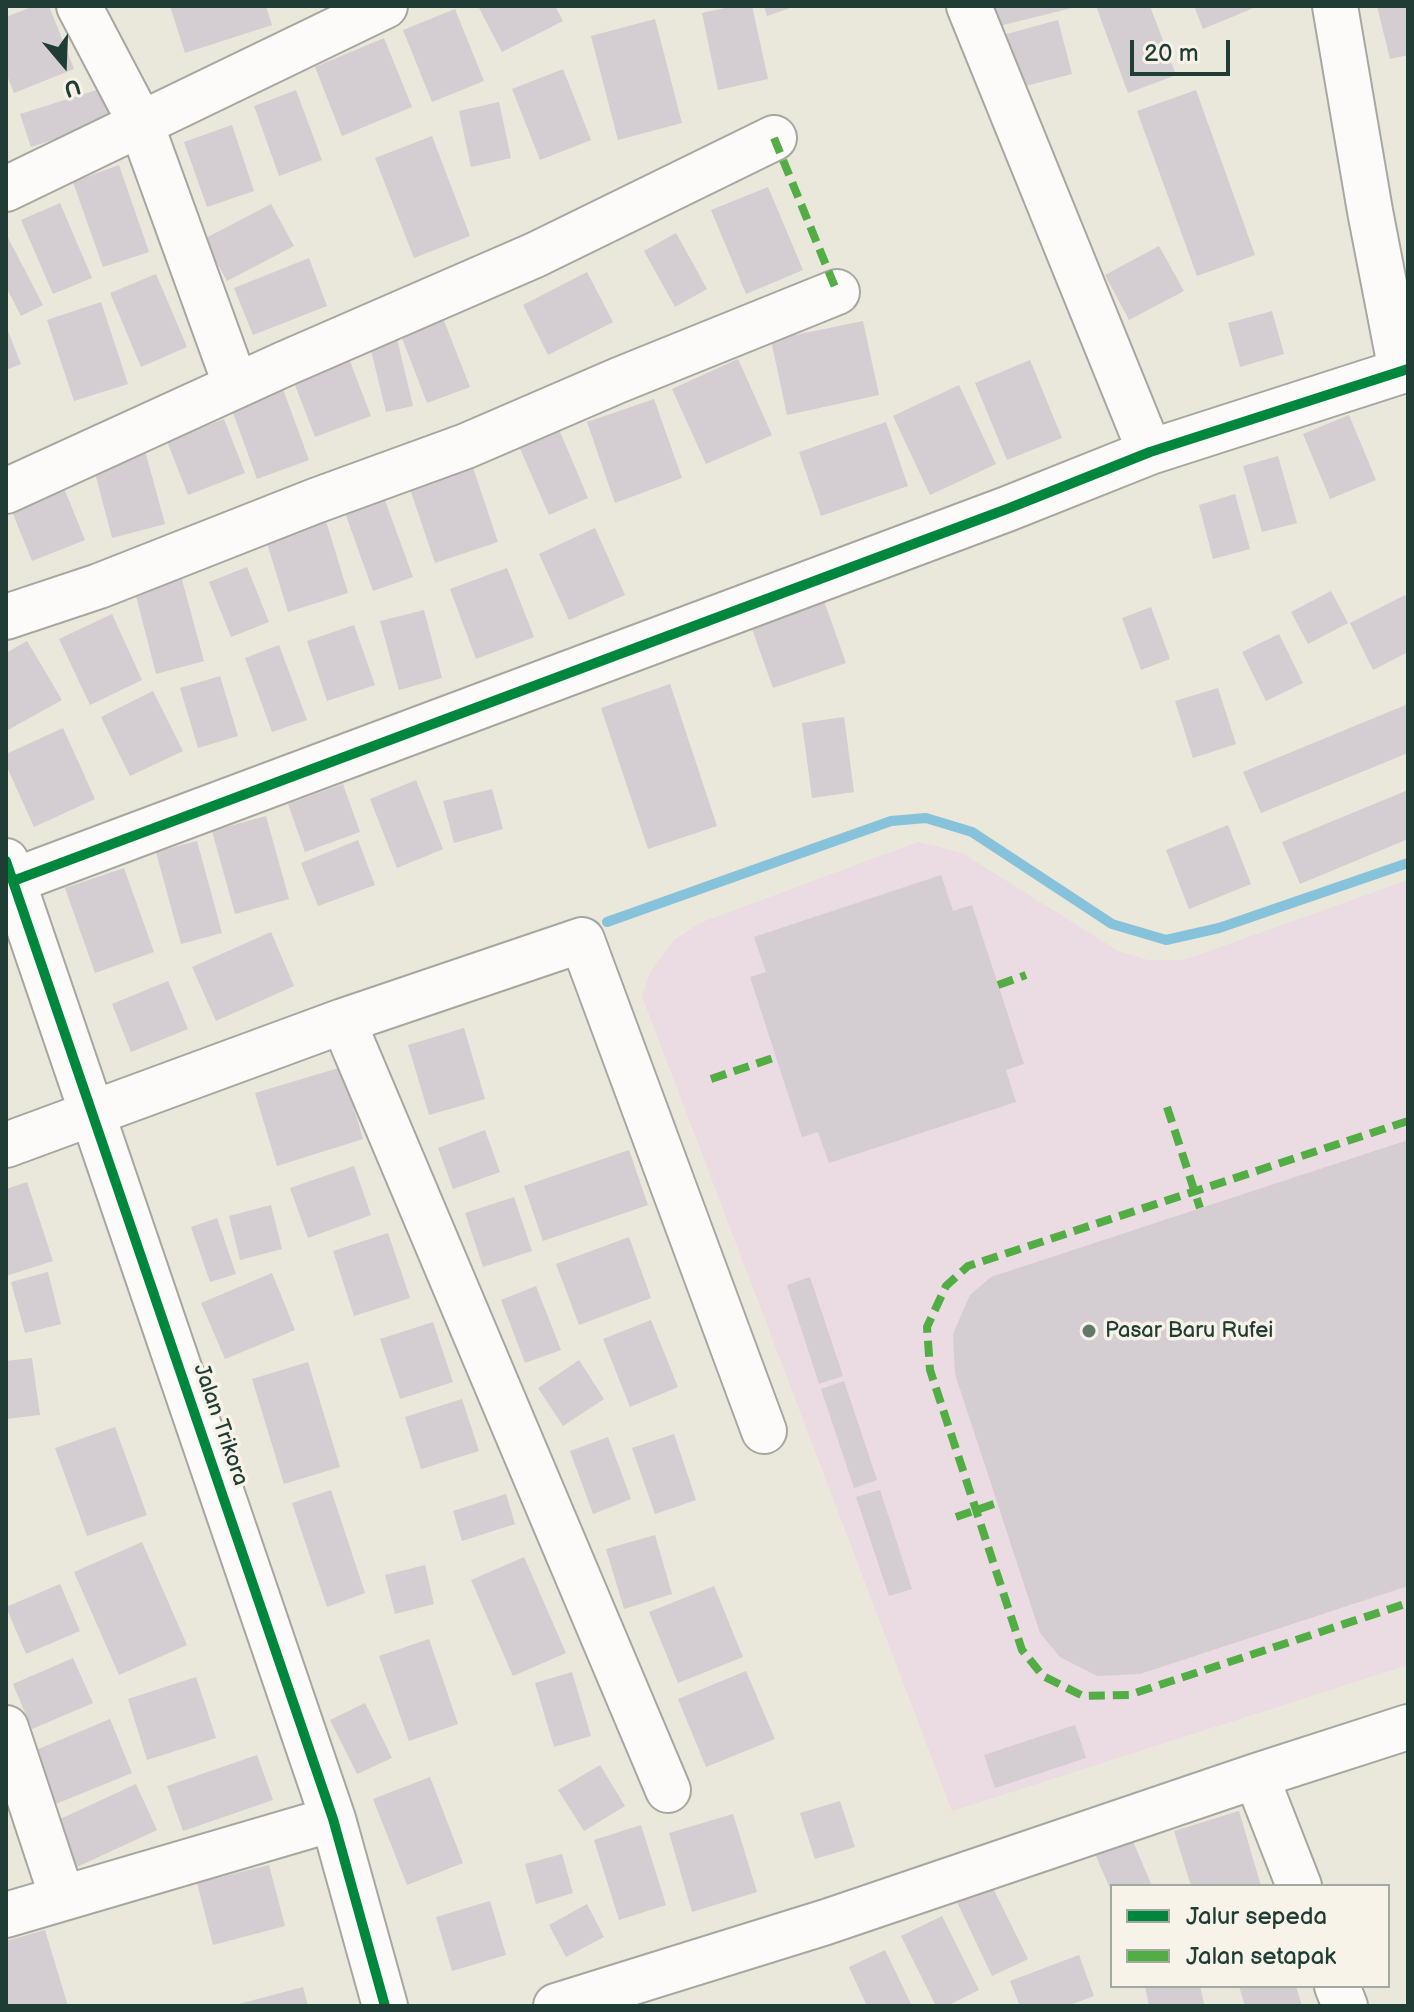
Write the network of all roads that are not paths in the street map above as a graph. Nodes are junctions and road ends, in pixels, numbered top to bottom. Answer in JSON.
{"nodes":[{"id":1,"x":79,"y":6,"type":"edge"},
{"id":2,"x":385,"y":6,"type":"edge"},
{"id":3,"x":969,"y":6,"type":"edge"},
{"id":4,"x":1335,"y":6,"type":"edge"},
{"id":5,"x":141,"y":124,"type":"junction"},
{"id":6,"x":774,"y":138,"type":"dead end"},
{"id":7,"x":6,"y":189,"type":"edge"},
{"id":8,"x":837,"y":292,"type":"dead end"},
{"id":9,"x":1404,"y":370,"type":"edge"},
{"id":10,"x":236,"y":386,"type":"junction"},
{"id":11,"x":1150,"y":452,"type":"junction"},
{"id":12,"x":6,"y":491,"type":"edge"},
{"id":13,"x":6,"y":617,"type":"edge"},
{"id":14,"x":10,"y":871,"type":"edge"},
{"id":15,"x":343,"y":1021,"type":"junction"},
{"id":16,"x":93,"y":1112,"type":"junction"},
{"id":17,"x":6,"y":1145,"type":"edge"},
{"id":18,"x":764,"y":1431,"type":"dead end"},
{"id":19,"x":1408,"y":1727,"type":"edge"},
{"id":20,"x":6,"y":1728,"type":"edge"},
{"id":21,"x":1256,"y":1776,"type":"junction"},
{"id":22,"x":668,"y":1790,"type":"dead end"},
{"id":23,"x":333,"y":1819,"type":"junction"},
{"id":24,"x":1298,"y":1884,"type":"edge"},
{"id":25,"x":62,"y":1897,"type":"junction"},
{"id":26,"x":6,"y":1915,"type":"edge"},
{"id":27,"x":385,"y":2006,"type":"edge"},
{"id":28,"x":556,"y":2006,"type":"edge"}],
"edges":[{"from":1,"to":5,"type":"street"},
{"from":2,"to":5,"type":"street"},
{"from":3,"to":11,"type":"street"},
{"from":4,"to":9,"type":"street"},
{"from":5,"to":7,"type":"street"},
{"from":5,"to":10,"type":"street"},
{"from":6,"to":10,"type":"street"},
{"from":8,"to":13,"type":"street"},
{"from":9,"to":11,"type":"street"},
{"from":10,"to":12,"type":"street"},
{"from":11,"to":14,"type":"street"},
{"from":14,"to":16,"type":"street","name":"Jalan Trikora"},
{"from":15,"to":16,"type":"street"},
{"from":15,"to":18,"type":"street"},
{"from":15,"to":22,"type":"street"},
{"from":16,"to":17,"type":"street"},
{"from":16,"to":23,"type":"street","name":"Jalan Trikora"},
{"from":19,"to":21,"type":"street"},
{"from":20,"to":25,"type":"street"},
{"from":21,"to":24,"type":"street"},
{"from":21,"to":28,"type":"street"},
{"from":23,"to":25,"type":"street"},
{"from":23,"to":27,"type":"street","name":"Jalan Trikora"},
{"from":25,"to":26,"type":"street"}]}
